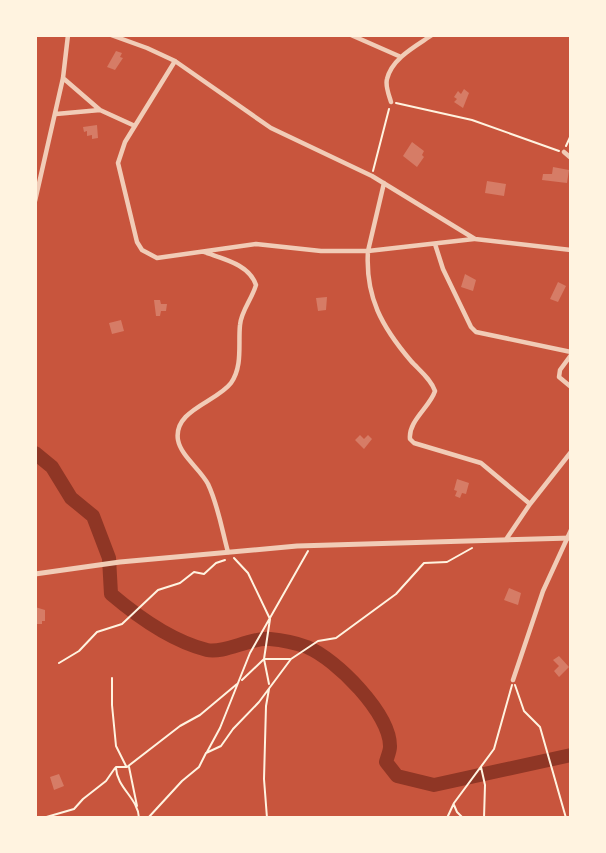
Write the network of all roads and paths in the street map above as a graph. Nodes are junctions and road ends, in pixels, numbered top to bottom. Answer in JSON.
{"nodes":[{"id":1,"x":68,"y":35,"type":"edge"},
{"id":2,"x":110,"y":35,"type":"edge"},
{"id":3,"x":351,"y":35,"type":"edge"},
{"id":4,"x":432,"y":35,"type":"edge"},
{"id":5,"x":401,"y":57,"type":"junction"},
{"id":6,"x":175,"y":61,"type":"junction"},
{"id":7,"x":63,"y":79,"type":"junction"},
{"id":8,"x":391,"y":102,"type":"junction"},
{"id":9,"x":100,"y":110,"type":"junction"},
{"id":10,"x":56,"y":114,"type":"junction"},
{"id":11,"x":135,"y":125,"type":"junction"},
{"id":12,"x":571,"y":135,"type":"edge"},
{"id":13,"x":564,"y":152,"type":"junction"},
{"id":14,"x":571,"y":158,"type":"edge"},
{"id":15,"x":35,"y":171,"type":"edge"},
{"id":16,"x":42,"y":174,"type":"junction"},
{"id":17,"x":372,"y":176,"type":"junction"},
{"id":18,"x":384,"y":183,"type":"junction"},
{"id":19,"x":35,"y":201,"type":"edge"},
{"id":20,"x":475,"y":239,"type":"junction"},
{"id":21,"x":435,"y":244,"type":"junction"},
{"id":22,"x":571,"y":250,"type":"edge"},
{"id":23,"x":368,"y":251,"type":"junction"},
{"id":24,"x":203,"y":252,"type":"junction"},
{"id":25,"x":571,"y":354,"type":"edge"},
{"id":26,"x":571,"y":387,"type":"edge"},
{"id":27,"x":571,"y":452,"type":"edge"},
{"id":28,"x":530,"y":504,"type":"junction"},
{"id":29,"x":571,"y":530,"type":"edge"},
{"id":30,"x":507,"y":538,"type":"junction"},
{"id":31,"x":569,"y":538,"type":"edge"},
{"id":32,"x":478,"y":539,"type":"junction"},
{"id":33,"x":312,"y":545,"type":"junction"},
{"id":34,"x":229,"y":552,"type":"junction"},
{"id":35,"x":35,"y":574,"type":"edge"},
{"id":36,"x":270,"y":620,"type":"junction"},
{"id":37,"x":264,"y":659,"type":"junction"},
{"id":38,"x":291,"y":659,"type":"junction"},
{"id":39,"x":59,"y":663,"type":"dead end"},
{"id":40,"x":112,"y":678,"type":"dead end"},
{"id":41,"x":513,"y":680,"type":"junction"},
{"id":42,"x":240,"y":682,"type":"junction"},
{"id":43,"x":270,"y":687,"type":"junction"},
{"id":44,"x":206,"y":752,"type":"junction"},
{"id":45,"x":481,"y":765,"type":"junction"},
{"id":46,"x":128,"y":766,"type":"junction"},
{"id":47,"x":116,"y":767,"type":"junction"},
{"id":48,"x":454,"y":803,"type":"junction"},
{"id":49,"x":138,"y":810,"type":"junction"},
{"id":50,"x":43,"y":818,"type":"edge"},
{"id":51,"x":139,"y":818,"type":"edge"},
{"id":52,"x":148,"y":818,"type":"edge"},
{"id":53,"x":267,"y":818,"type":"edge"},
{"id":54,"x":447,"y":818,"type":"edge"},
{"id":55,"x":463,"y":818,"type":"edge"},
{"id":56,"x":484,"y":818,"type":"edge"},
{"id":57,"x":566,"y":818,"type":"edge"}],
"edges":[{"from":1,"to":7,"type":"street"},
{"from":2,"to":6,"type":"street"},
{"from":3,"to":5,"type":"street"},
{"from":4,"to":5,"type":"street"},
{"from":5,"to":8,"type":"street"},
{"from":6,"to":11,"type":"street"},
{"from":6,"to":17,"type":"street"},
{"from":7,"to":9,"type":"street"},
{"from":7,"to":10,"type":"street"},
{"from":8,"to":13,"type":"path"},
{"from":8,"to":17,"type":"path"},
{"from":9,"to":10,"type":"street"},
{"from":9,"to":11,"type":"street"},
{"from":10,"to":16,"type":"street"},
{"from":11,"to":24,"type":"street"},
{"from":12,"to":13,"type":"path"},
{"from":13,"to":14,"type":"street"},
{"from":15,"to":16,"type":"street"},
{"from":16,"to":19,"type":"street"},
{"from":17,"to":18,"type":"street"},
{"from":18,"to":20,"type":"street"},
{"from":18,"to":23,"type":"street"},
{"from":20,"to":21,"type":"street"},
{"from":20,"to":22,"type":"street"},
{"from":21,"to":23,"type":"street"},
{"from":21,"to":25,"type":"street"},
{"from":23,"to":24,"type":"street"},
{"from":23,"to":28,"type":"street"},
{"from":24,"to":34,"type":"street"},
{"from":25,"to":26,"type":"street"},
{"from":27,"to":28,"type":"street"},
{"from":28,"to":30,"type":"street"},
{"from":29,"to":31,"type":"street"},
{"from":30,"to":31,"type":"street"},
{"from":30,"to":32,"type":"street"},
{"from":31,"to":41,"type":"street"},
{"from":32,"to":33,"type":"street"},
{"from":32,"to":38,"type":"path"},
{"from":33,"to":34,"type":"street"},
{"from":33,"to":36,"type":"path"},
{"from":34,"to":35,"type":"street"},
{"from":34,"to":36,"type":"path"},
{"from":34,"to":39,"type":"path"},
{"from":36,"to":37,"type":"path"},
{"from":36,"to":42,"type":"path"},
{"from":37,"to":38,"type":"path"},
{"from":37,"to":42,"type":"path"},
{"from":37,"to":43,"type":"path"},
{"from":38,"to":43,"type":"path"},
{"from":40,"to":46,"type":"path"},
{"from":41,"to":45,"type":"path"},
{"from":41,"to":57,"type":"path"},
{"from":42,"to":44,"type":"path"},
{"from":42,"to":46,"type":"path"},
{"from":43,"to":44,"type":"path"},
{"from":43,"to":53,"type":"path"},
{"from":44,"to":52,"type":"path"},
{"from":45,"to":48,"type":"path"},
{"from":45,"to":56,"type":"path"},
{"from":46,"to":47,"type":"path"},
{"from":46,"to":49,"type":"path"},
{"from":47,"to":49,"type":"path"},
{"from":47,"to":50,"type":"path"},
{"from":48,"to":54,"type":"path"},
{"from":48,"to":55,"type":"path"},
{"from":49,"to":51,"type":"path"}]}
